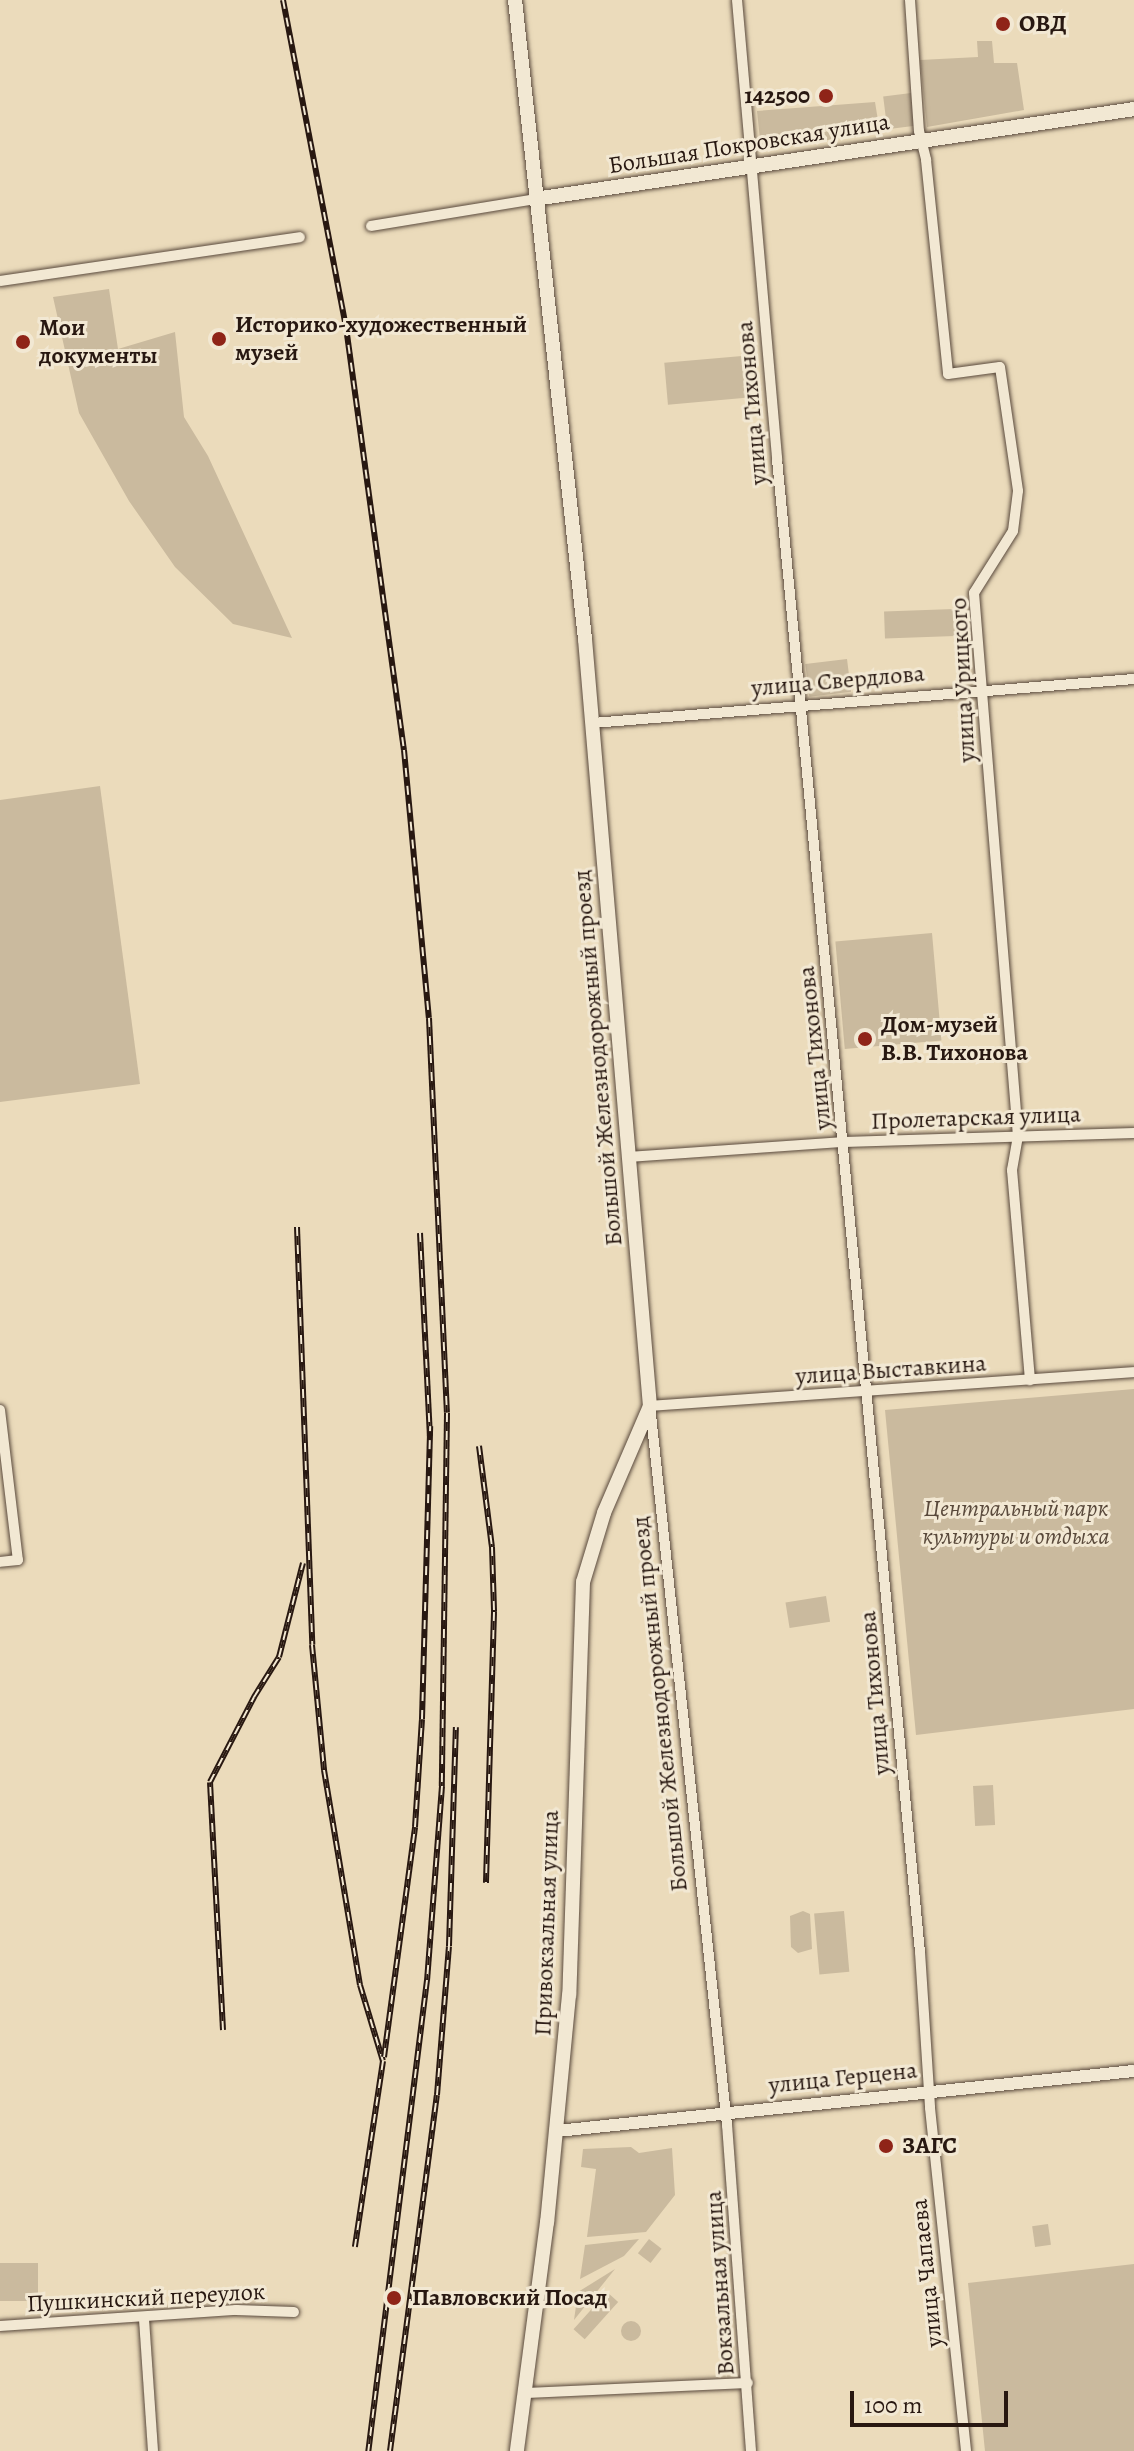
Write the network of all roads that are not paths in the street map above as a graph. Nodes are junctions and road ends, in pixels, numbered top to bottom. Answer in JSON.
{"nodes":[{"id":1,"x":515,"y":0,"type":"edge"},
{"id":2,"x":737,"y":0,"type":"edge"},
{"id":3,"x":910,"y":0,"type":"edge"},
{"id":4,"x":1134,"y":109,"type":"edge"},
{"id":5,"x":921,"y":139,"type":"junction"},
{"id":6,"x":750,"y":166,"type":"junction"},
{"id":7,"x":535,"y":199,"type":"junction"},
{"id":8,"x":371,"y":226,"type":"dead end"},
{"id":9,"x":300,"y":237,"type":"dead end"},
{"id":10,"x":0,"y":281,"type":"edge"},
{"id":11,"x":1134,"y":679,"type":"edge"},
{"id":12,"x":980,"y":689,"type":"junction"},
{"id":13,"x":801,"y":704,"type":"junction"},
{"id":14,"x":593,"y":723,"type":"junction"},
{"id":15,"x":1134,"y":1133,"type":"edge"},
{"id":16,"x":1018,"y":1136,"type":"junction"},
{"id":17,"x":844,"y":1142,"type":"junction"},
{"id":18,"x":628,"y":1157,"type":"junction"},
{"id":19,"x":1134,"y":1372,"type":"edge"},
{"id":20,"x":1030,"y":1380,"type":"junction"},
{"id":21,"x":868,"y":1391,"type":"junction"},
{"id":22,"x":650,"y":1406,"type":"junction"},
{"id":23,"x":0,"y":1410,"type":"edge"},
{"id":24,"x":0,"y":1562,"type":"edge"},
{"id":25,"x":1134,"y":2071,"type":"edge"},
{"id":26,"x":929,"y":2092,"type":"junction"},
{"id":27,"x":725,"y":2113,"type":"junction"},
{"id":28,"x":557,"y":2131,"type":"junction"},
{"id":29,"x":294,"y":2312,"type":"dead end"},
{"id":30,"x":144,"y":2319,"type":"junction"},
{"id":31,"x":0,"y":2326,"type":"edge"},
{"id":32,"x":748,"y":2383,"type":"junction"},
{"id":33,"x":526,"y":2393,"type":"junction"},
{"id":34,"x":153,"y":2451,"type":"edge"},
{"id":35,"x":517,"y":2451,"type":"edge"},
{"id":36,"x":751,"y":2451,"type":"edge"},
{"id":37,"x":966,"y":2451,"type":"edge"}],
"edges":[{"from":1,"to":7,"type":"main road","name":"Большой Железнодорожный проезд"},
{"from":2,"to":6,"type":"street","name":"улица Тихонова"},
{"from":3,"to":5,"type":"street","name":"улица Урицкого"},
{"from":4,"to":5,"type":"main road","name":"Большая Покровская улица"},
{"from":5,"to":6,"type":"main road","name":"Большая Покровская улица"},
{"from":5,"to":12,"type":"street","name":"улица Урицкого"},
{"from":6,"to":7,"type":"main road","name":"Большая Покровская улица"},
{"from":6,"to":13,"type":"street","name":"улица Тихонова"},
{"from":7,"to":8,"type":"street","name":"Большая Покровская улица"},
{"from":7,"to":14,"type":"main road","name":"Большой Железнодорожный проезд"},
{"from":9,"to":10,"type":"street"},
{"from":11,"to":12,"type":"street","name":"улица Свердлова"},
{"from":12,"to":13,"type":"street","name":"улица Свердлова"},
{"from":12,"to":16,"type":"street","name":"улица Урицкого"},
{"from":13,"to":14,"type":"street","name":"улица Свердлова"},
{"from":13,"to":17,"type":"street","name":"улица Тихонова"},
{"from":14,"to":18,"type":"main road","name":"Большой Железнодорожный проезд"},
{"from":15,"to":16,"type":"street","name":"Пролетарская улица"},
{"from":16,"to":17,"type":"street","name":"Пролетарская улица"},
{"from":16,"to":20,"type":"street","name":"улица Урицкого"},
{"from":17,"to":18,"type":"street","name":"Пролетарская улица"},
{"from":17,"to":21,"type":"street","name":"улица Тихонова"},
{"from":18,"to":22,"type":"main road","name":"Большой Железнодорожный проезд"},
{"from":19,"to":20,"type":"street","name":"улица Выставкина"},
{"from":20,"to":21,"type":"street","name":"улица Выставкина"},
{"from":21,"to":22,"type":"street","name":"улица Выставкина"},
{"from":21,"to":26,"type":"street","name":"улица Тихонова"},
{"from":22,"to":27,"type":"street","name":"Большой Железнодорожный проезд"},
{"from":22,"to":28,"type":"main road","name":"Привокзальная улица"},
{"from":23,"to":24,"type":"street"},
{"from":25,"to":26,"type":"street","name":"улица Герцена"},
{"from":26,"to":27,"type":"street","name":"улица Герцена"},
{"from":26,"to":37,"type":"street","name":"улица Чапаева"},
{"from":27,"to":28,"type":"street","name":"улица Герцена"},
{"from":27,"to":32,"type":"street","name":"Вокзальная улица"},
{"from":28,"to":33,"type":"main road","name":"Привокзальная улица"},
{"from":29,"to":30,"type":"street","name":"Пушкинский переулок"},
{"from":30,"to":31,"type":"street","name":"Пушкинский переулок"},
{"from":30,"to":34,"type":"street"},
{"from":32,"to":33,"type":"street"},
{"from":32,"to":36,"type":"street","name":"Вокзальная улица"},
{"from":33,"to":35,"type":"main road","name":"Привокзальная улица"}]}
